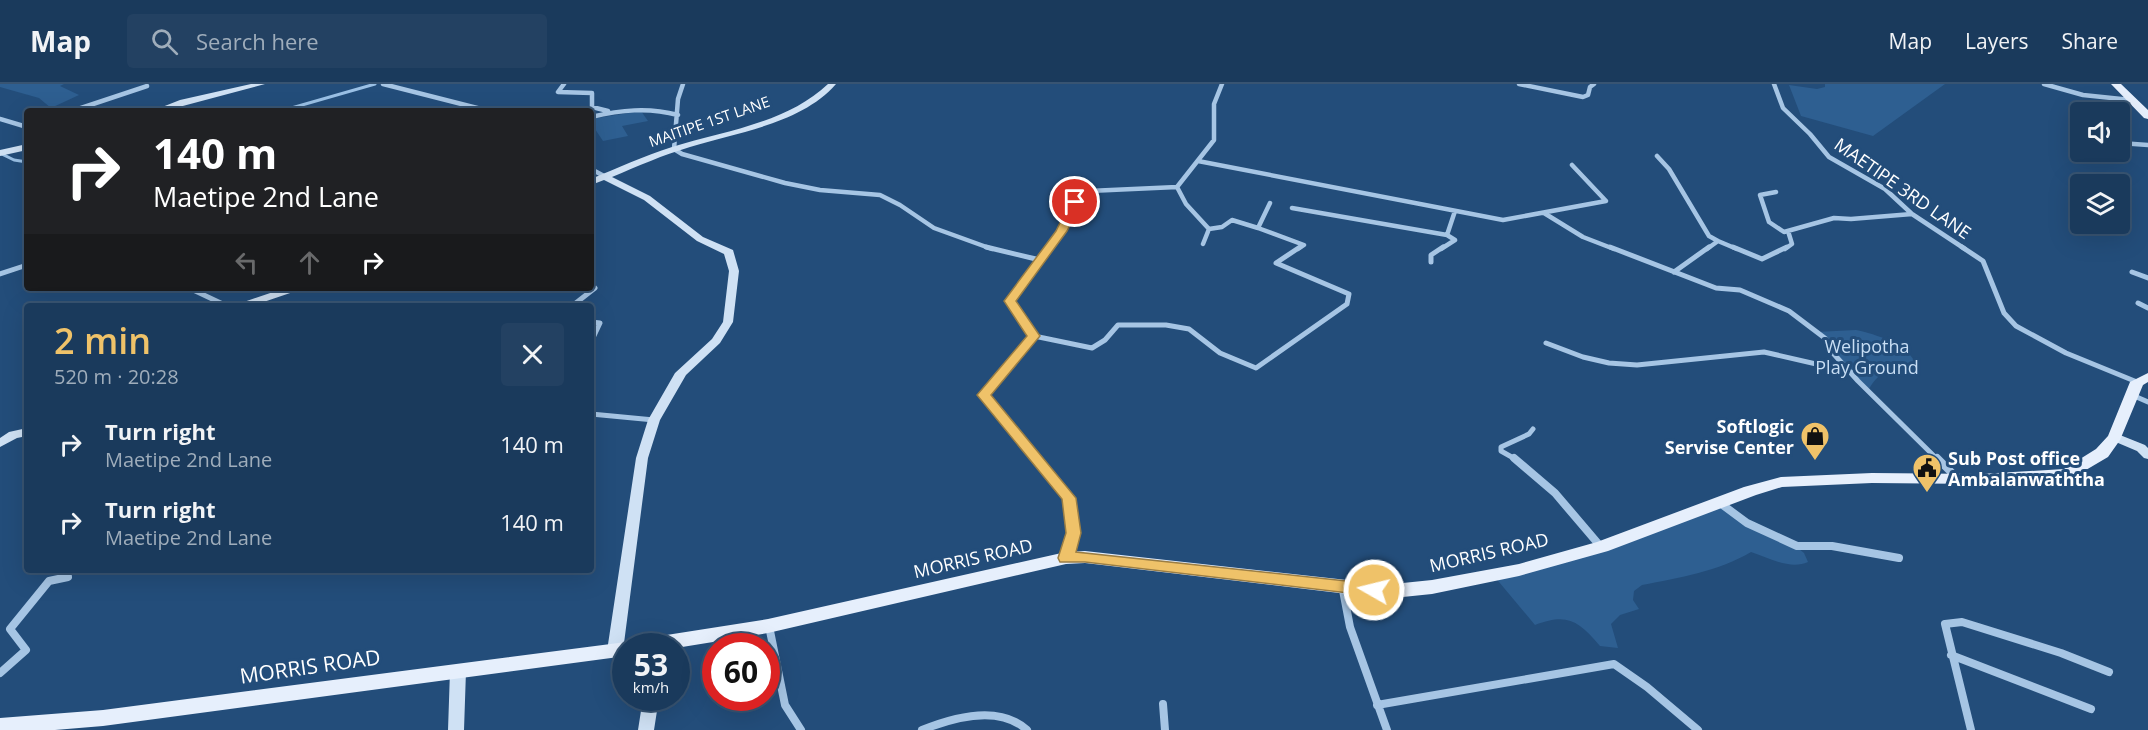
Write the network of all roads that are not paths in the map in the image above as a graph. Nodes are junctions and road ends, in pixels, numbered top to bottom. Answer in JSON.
{"nodes":[{"id":1,"x":261,"y":84,"type":"edge"},
{"id":2,"x":383,"y":84,"type":"edge"},
{"id":3,"x":564,"y":84,"type":"edge"},
{"id":4,"x":683,"y":84,"type":"edge"},
{"id":5,"x":832,"y":84,"type":"edge"},
{"id":6,"x":1222,"y":84,"type":"edge"},
{"id":7,"x":1519,"y":84,"type":"edge"},
{"id":8,"x":1594,"y":84,"type":"edge"},
{"id":9,"x":1774,"y":84,"type":"edge"},
{"id":10,"x":2044,"y":84,"type":"edge"},
{"id":11,"x":2116,"y":84,"type":"edge"},
{"id":12,"x":147,"y":86,"type":"dead end"},
{"id":13,"x":2131,"y":100,"type":"junction"},
{"id":14,"x":81,"y":108,"type":"edge"},
{"id":15,"x":165,"y":108,"type":"edge"},
{"id":16,"x":477,"y":108,"type":"edge"},
{"id":17,"x":611,"y":112,"type":"junction"},
{"id":18,"x":678,"y":115,"type":"junction"},
{"id":19,"x":594,"y":116,"type":"edge"},
{"id":20,"x":2148,"y":116,"type":"edge"},
{"id":21,"x":0,"y":118,"type":"edge"},
{"id":22,"x":24,"y":126,"type":"edge"},
{"id":23,"x":2130,"y":144,"type":"edge"},
{"id":24,"x":2148,"y":145,"type":"edge"},
{"id":25,"x":24,"y":148,"type":"edge"},
{"id":26,"x":674,"y":149,"type":"junction"},
{"id":27,"x":2,"y":152,"type":"edge"},
{"id":28,"x":1657,"y":156,"type":"dead end"},
{"id":29,"x":1198,"y":162,"type":"junction"},
{"id":30,"x":1572,"y":165,"type":"dead end"},
{"id":31,"x":594,"y":171,"type":"edge"},
{"id":32,"x":1264,"y":175,"type":"dead end"},
{"id":33,"x":604,"y":176,"type":"junction"},
{"id":34,"x":594,"y":181,"type":"edge"},
{"id":35,"x":1177,"y":187,"type":"junction"},
{"id":36,"x":1776,"y":192,"type":"dead end"},
{"id":37,"x":1270,"y":203,"type":"dead end"},
{"id":38,"x":1292,"y":208,"type":"dead end"},
{"id":39,"x":1455,"y":211,"type":"junction"},
{"id":40,"x":1544,"y":213,"type":"junction"},
{"id":41,"x":1912,"y":214,"type":"junction"},
{"id":42,"x":1258,"y":228,"type":"junction"},
{"id":43,"x":1209,"y":229,"type":"junction"},
{"id":44,"x":1788,"y":231,"type":"junction"},
{"id":45,"x":1447,"y":235,"type":"junction"},
{"id":46,"x":1718,"y":241,"type":"junction"},
{"id":47,"x":1203,"y":244,"type":"dead end"},
{"id":48,"x":1040,"y":260,"type":"junction"},
{"id":49,"x":1431,"y":262,"type":"dead end"},
{"id":50,"x":24,"y":266,"type":"edge"},
{"id":51,"x":1674,"y":272,"type":"junction"},
{"id":52,"x":2132,"y":272,"type":"dead end"},
{"id":53,"x":0,"y":274,"type":"edge"},
{"id":54,"x":2148,"y":278,"type":"edge"},
{"id":55,"x":195,"y":291,"type":"edge"},
{"id":56,"x":286,"y":291,"type":"edge"},
{"id":57,"x":591,"y":291,"type":"edge"},
{"id":58,"x":221,"y":303,"type":"edge"},
{"id":59,"x":251,"y":303,"type":"edge"},
{"id":60,"x":576,"y":303,"type":"edge"},
{"id":61,"x":2139,"y":303,"type":"dead end"},
{"id":62,"x":2148,"y":308,"type":"edge"},
{"id":63,"x":594,"y":322,"type":"edge"},
{"id":64,"x":594,"y":336,"type":"edge"},
{"id":65,"x":1034,"y":336,"type":"junction"},
{"id":66,"x":1546,"y":344,"type":"dead end"},
{"id":67,"x":1851,"y":373,"type":"junction"},
{"id":68,"x":2139,"y":385,"type":"edge"},
{"id":69,"x":2148,"y":402,"type":"edge"},
{"id":70,"x":594,"y":414,"type":"edge"},
{"id":71,"x":654,"y":420,"type":"junction"},
{"id":72,"x":1533,"y":429,"type":"dead end"},
{"id":73,"x":24,"y":433,"type":"edge"},
{"id":74,"x":2115,"y":436,"type":"junction"},
{"id":75,"x":0,"y":443,"type":"edge"},
{"id":76,"x":2148,"y":455,"type":"edge"},
{"id":77,"x":1958,"y":479,"type":"junction"},
{"id":78,"x":1720,"y":502,"type":"junction"},
{"id":79,"x":1602,"y":547,"type":"junction"},
{"id":80,"x":1066,"y":558,"type":"junction"},
{"id":81,"x":1899,"y":558,"type":"dead end"},
{"id":82,"x":67,"y":573,"type":"edge"},
{"id":83,"x":1342,"y":585,"type":"junction"},
{"id":84,"x":768,"y":626,"type":"junction"},
{"id":85,"x":622,"y":633,"type":"edge"},
{"id":86,"x":690,"y":639,"type":"edge"},
{"id":87,"x":612,"y":651,"type":"edge"},
{"id":88,"x":1951,"y":655,"type":"junction"},
{"id":89,"x":458,"y":671,"type":"junction"},
{"id":90,"x":2109,"y":672,"type":"dead end"},
{"id":91,"x":0,"y":673,"type":"edge"},
{"id":92,"x":1163,"y":704,"type":"dead end"},
{"id":93,"x":1377,"y":705,"type":"junction"},
{"id":94,"x":2091,"y":709,"type":"dead end"},
{"id":95,"x":649,"y":711,"type":"edge"},
{"id":96,"x":0,"y":726,"type":"edge"},
{"id":97,"x":456,"y":730,"type":"edge"},
{"id":98,"x":646,"y":730,"type":"edge"},
{"id":99,"x":801,"y":730,"type":"edge"},
{"id":100,"x":922,"y":730,"type":"edge"},
{"id":101,"x":1027,"y":730,"type":"edge"},
{"id":102,"x":1165,"y":730,"type":"edge"},
{"id":103,"x":1387,"y":730,"type":"edge"},
{"id":104,"x":1698,"y":730,"type":"edge"},
{"id":105,"x":1971,"y":730,"type":"edge"}],
"edges":[{"from":1,"to":15,"type":"street"},
{"from":2,"to":16,"type":"street"},
{"from":3,"to":17,"type":"street"},
{"from":4,"to":18,"type":"street"},
{"from":5,"to":26,"type":"street","name":"MAITIPE 1ST LANE"},
{"from":6,"to":29,"type":"street"},
{"from":7,"to":8,"type":"street"},
{"from":9,"to":41,"type":"street","name":"MAETIPE 3RD LANE"},
{"from":10,"to":13,"type":"street"},
{"from":11,"to":13,"type":"main road"},
{"from":12,"to":14,"type":"street"},
{"from":13,"to":20,"type":"main road"},
{"from":17,"to":18,"type":"street"},
{"from":17,"to":19,"type":"street"},
{"from":18,"to":26,"type":"street"},
{"from":21,"to":22,"type":"street"},
{"from":23,"to":24,"type":"street"},
{"from":25,"to":27,"type":"street"},
{"from":26,"to":33,"type":"street","name":"MAITIPE 1ST LANE"},
{"from":26,"to":48,"type":"street"},
{"from":28,"to":46,"type":"street"},
{"from":29,"to":32,"type":"street"},
{"from":29,"to":35,"type":"street"},
{"from":29,"to":39,"type":"street"},
{"from":30,"to":40,"type":"street"},
{"from":31,"to":33,"type":"street"},
{"from":33,"to":34,"type":"street","name":"MAITIPE 1ST LANE"},
{"from":33,"to":71,"type":"street"},
{"from":35,"to":43,"type":"street"},
{"from":35,"to":48,"type":"street"},
{"from":36,"to":44,"type":"street"},
{"from":37,"to":42,"type":"street"},
{"from":38,"to":45,"type":"street"},
{"from":39,"to":40,"type":"street"},
{"from":39,"to":45,"type":"street"},
{"from":40,"to":51,"type":"street"},
{"from":41,"to":44,"type":"street"},
{"from":41,"to":68,"type":"street","name":"MAETIPE 3RD LANE"},
{"from":42,"to":43,"type":"street"},
{"from":42,"to":65,"type":"street"},
{"from":43,"to":47,"type":"street"},
{"from":44,"to":46,"type":"street"},
{"from":45,"to":49,"type":"street"},
{"from":46,"to":51,"type":"street"},
{"from":48,"to":65,"type":"street"},
{"from":50,"to":53,"type":"street"},
{"from":51,"to":67,"type":"street"},
{"from":52,"to":54,"type":"street"},
{"from":55,"to":58,"type":"street"},
{"from":56,"to":59,"type":"street"},
{"from":57,"to":60,"type":"street"},
{"from":61,"to":62,"type":"street"},
{"from":63,"to":64,"type":"street"},
{"from":65,"to":80,"type":"street"},
{"from":66,"to":67,"type":"street"},
{"from":67,"to":77,"type":"street"},
{"from":68,"to":69,"type":"street","name":"MAETIPE 3RD LANE"},
{"from":68,"to":74,"type":"main road","name":"MORRIS ROAD"},
{"from":70,"to":71,"type":"street"},
{"from":71,"to":85,"type":"street"},
{"from":72,"to":79,"type":"street"},
{"from":73,"to":75,"type":"street"},
{"from":74,"to":76,"type":"street"},
{"from":74,"to":77,"type":"main road","name":"MORRIS ROAD"},
{"from":77,"to":78,"type":"main road","name":"MORRIS ROAD"},
{"from":78,"to":79,"type":"main road","name":"MORRIS ROAD"},
{"from":78,"to":81,"type":"street"},
{"from":79,"to":83,"type":"main road","name":"MORRIS ROAD"},
{"from":80,"to":83,"type":"main road","name":"MORRIS ROAD"},
{"from":80,"to":84,"type":"main road","name":"MORRIS ROAD"},
{"from":82,"to":91,"type":"street"},
{"from":83,"to":93,"type":"street"},
{"from":84,"to":86,"type":"main road","name":"MORRIS ROAD"},
{"from":84,"to":99,"type":"street"},
{"from":87,"to":89,"type":"main road","name":"MORRIS ROAD"},
{"from":88,"to":90,"type":"street"},
{"from":88,"to":94,"type":"street"},
{"from":88,"to":105,"type":"street"},
{"from":89,"to":96,"type":"main road","name":"MORRIS ROAD"},
{"from":89,"to":97,"type":"street"},
{"from":92,"to":102,"type":"street"},
{"from":93,"to":103,"type":"street"},
{"from":93,"to":104,"type":"street"},
{"from":95,"to":98,"type":"street"},
{"from":100,"to":101,"type":"street"}]}
